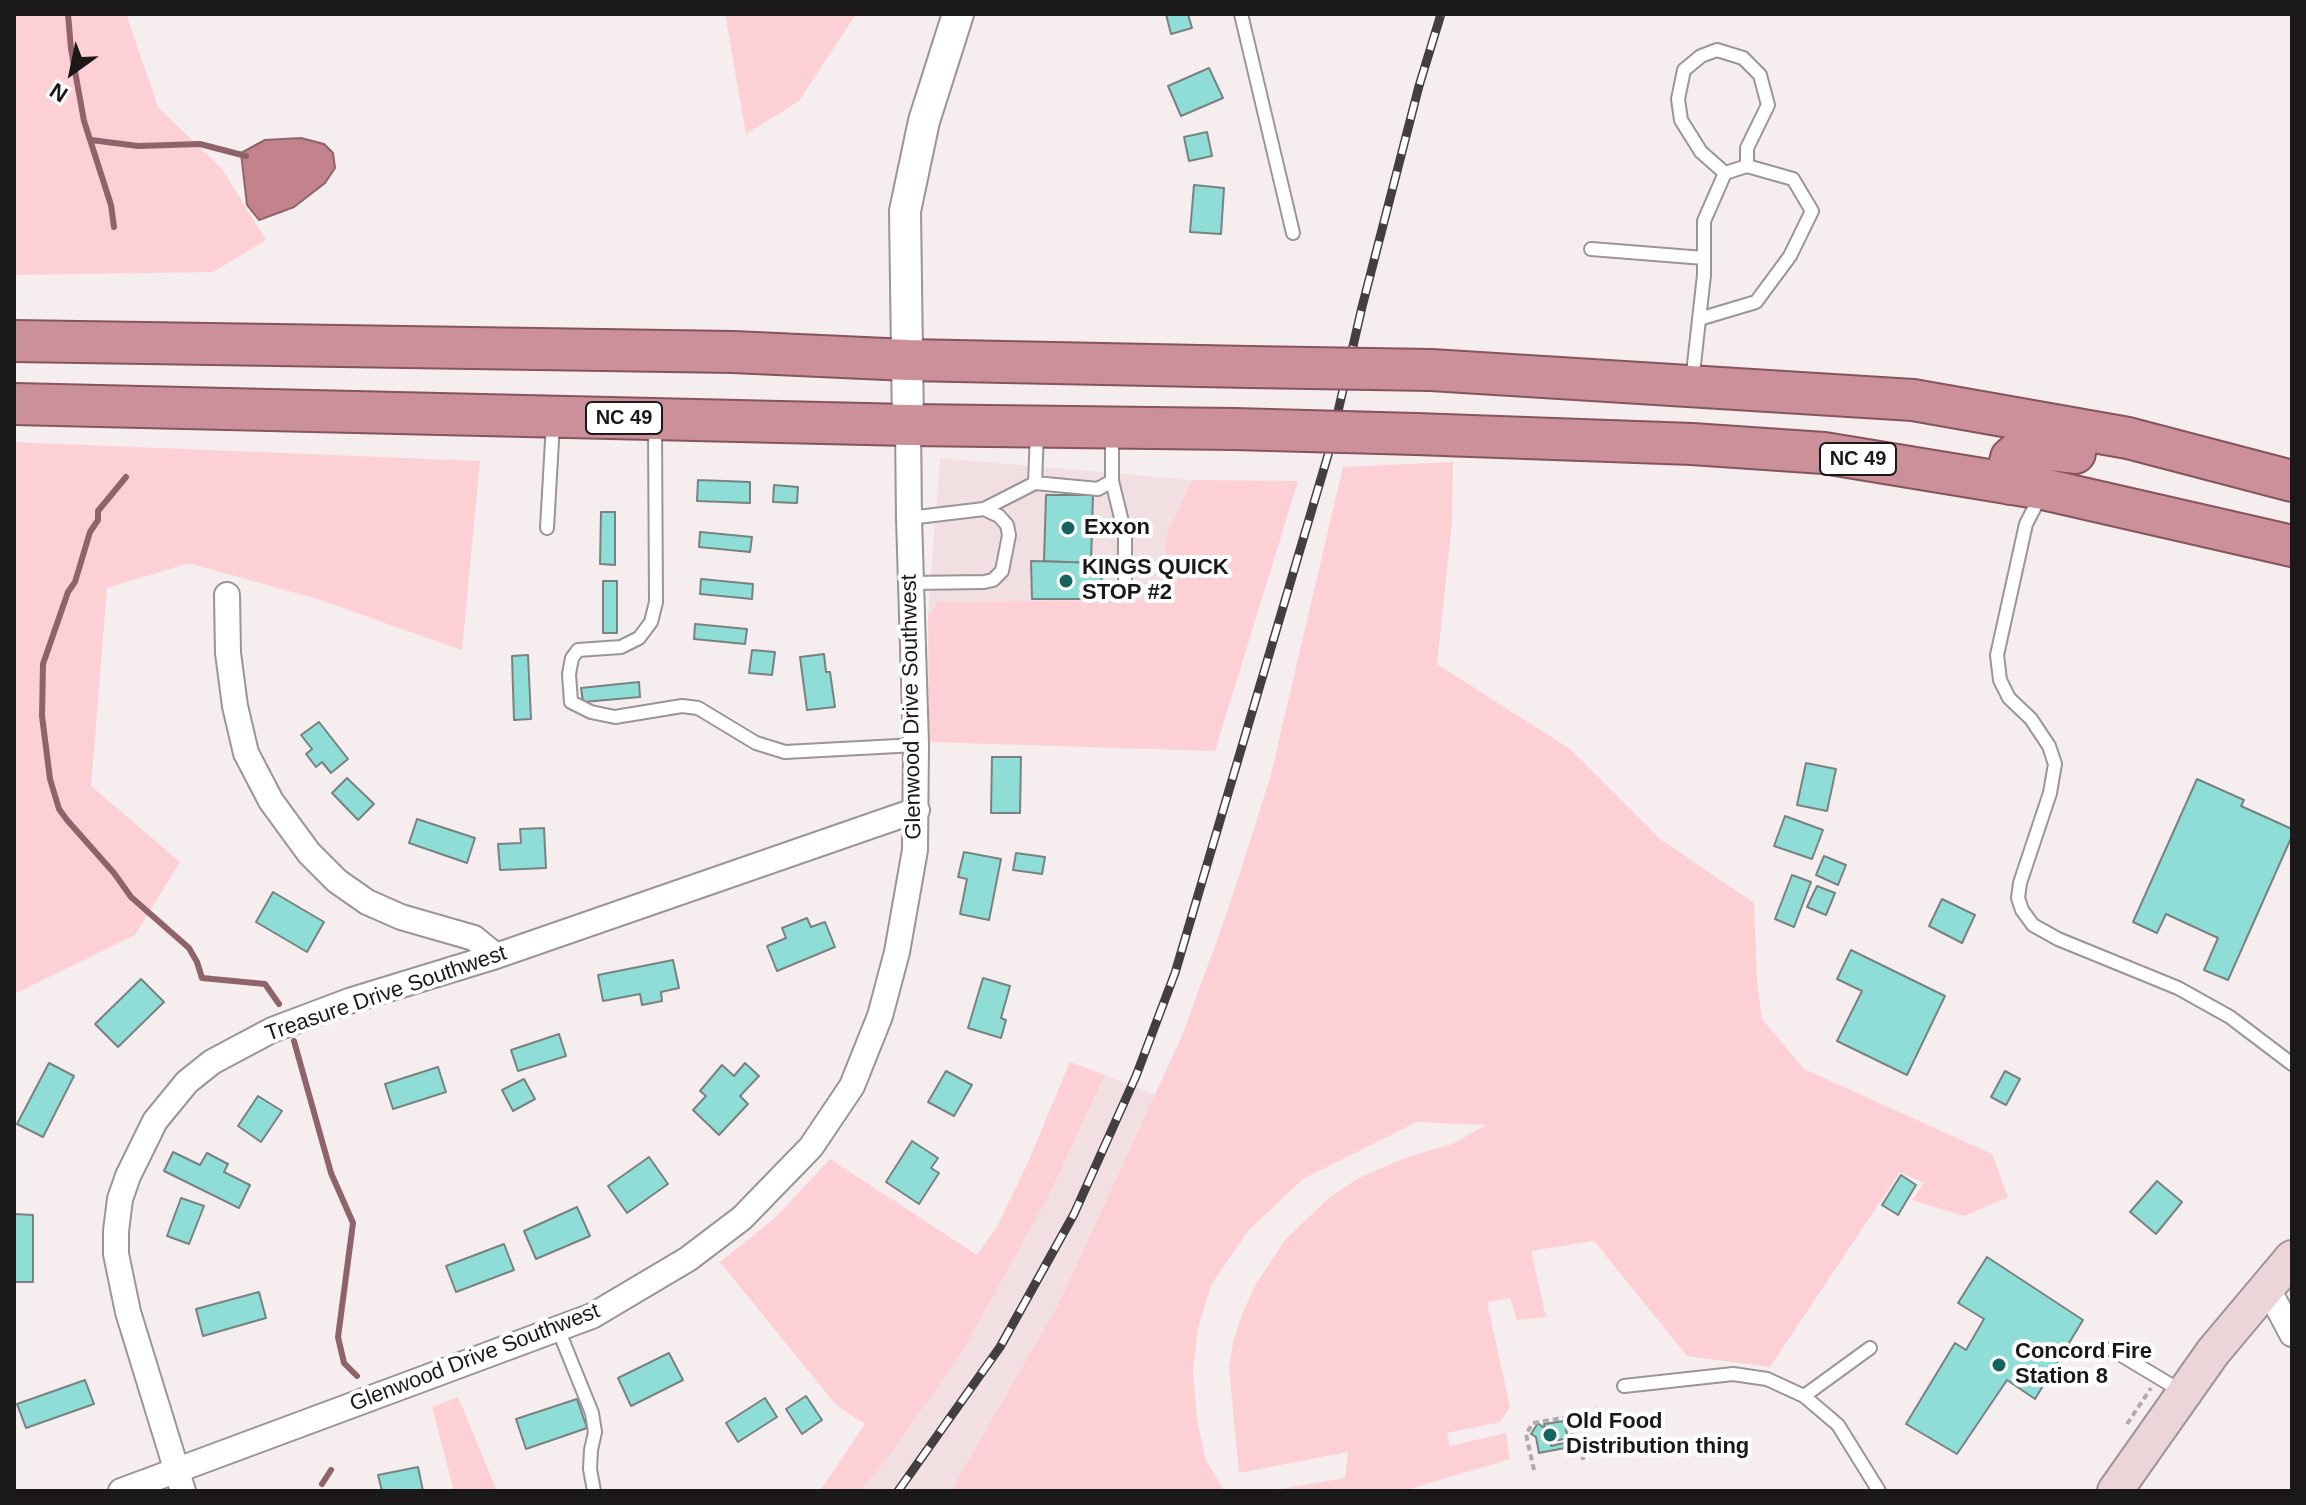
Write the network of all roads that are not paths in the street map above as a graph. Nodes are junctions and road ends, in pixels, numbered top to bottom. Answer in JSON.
{"nodes":[{"id":1,"x":958,"y":14,"type":"edge"},
{"id":2,"x":1241,"y":14,"type":"edge"},
{"id":3,"x":1747,"y":166,"type":"junction"},
{"id":4,"x":1725,"y":173,"type":"junction"},
{"id":5,"x":1293,"y":233,"type":"dead end"},
{"id":6,"x":1591,"y":249,"type":"dead end"},
{"id":7,"x":1704,"y":258,"type":"junction"},
{"id":8,"x":1699,"y":319,"type":"junction"},
{"id":9,"x":14,"y":341,"type":"edge"},
{"id":10,"x":908,"y":360,"type":"junction"},
{"id":11,"x":1691,"y":385,"type":"junction"},
{"id":12,"x":14,"y":404,"type":"edge"},
{"id":13,"x":553,"y":416,"type":"junction"},
{"id":14,"x":655,"y":418,"type":"junction"},
{"id":15,"x":908,"y":425,"type":"junction"},
{"id":16,"x":1038,"y":426,"type":"junction"},
{"id":17,"x":1113,"y":427,"type":"junction"},
{"id":18,"x":2288,"y":480,"type":"edge"},
{"id":19,"x":1112,"y":481,"type":"junction"},
{"id":20,"x":1035,"y":483,"type":"junction"},
{"id":21,"x":2027,"y":487,"type":"junction"},
{"id":22,"x":984,"y":509,"type":"junction"},
{"id":23,"x":909,"y":518,"type":"junction"},
{"id":24,"x":547,"y":528,"type":"dead end"},
{"id":25,"x":2292,"y":546,"type":"edge"},
{"id":26,"x":910,"y":583,"type":"junction"},
{"id":27,"x":1125,"y":585,"type":"dead end"},
{"id":28,"x":227,"y":595,"type":"dead end"},
{"id":29,"x":916,"y":745,"type":"junction"},
{"id":30,"x":917,"y":810,"type":"junction"},
{"id":31,"x":496,"y":956,"type":"junction"},
{"id":32,"x":2292,"y":1064,"type":"edge"},
{"id":33,"x":2292,"y":1258,"type":"edge"},
{"id":34,"x":2267,"y":1287,"type":"junction"},
{"id":35,"x":558,"y":1329,"type":"junction"},
{"id":36,"x":2292,"y":1334,"type":"edge"},
{"id":37,"x":1870,"y":1348,"type":"dead end"},
{"id":38,"x":2111,"y":1349,"type":"dead end"},
{"id":39,"x":2171,"y":1385,"type":"junction"},
{"id":40,"x":1624,"y":1386,"type":"dead end"},
{"id":41,"x":1804,"y":1396,"type":"junction"},
{"id":42,"x":180,"y":1481,"type":"edge"},
{"id":43,"x":121,"y":1491,"type":"edge"},
{"id":44,"x":594,"y":1491,"type":"edge"},
{"id":45,"x":1879,"y":1491,"type":"edge"},
{"id":46,"x":2115,"y":1491,"type":"edge"}],
"edges":[{"from":1,"to":10,"type":"street"},
{"from":2,"to":5,"type":"lane"},
{"from":3,"to":4,"type":"lane"},
{"from":3,"to":4,"type":"lane"},
{"from":3,"to":8,"type":"lane"},
{"from":4,"to":7,"type":"lane"},
{"from":6,"to":7,"type":"lane"},
{"from":7,"to":8,"type":"lane"},
{"from":8,"to":11,"type":"lane"},
{"from":9,"to":10,"type":"highway"},
{"from":10,"to":11,"type":"highway","bridge":true},
{"from":10,"to":15,"type":"street"},
{"from":11,"to":18,"type":"highway"},
{"from":12,"to":13,"type":"highway","name":"NC 49","number":"NC 49"},
{"from":13,"to":14,"type":"highway","name":"NC 49","number":"NC 49"},
{"from":13,"to":24,"type":"lane"},
{"from":14,"to":15,"type":"highway","name":"NC 49","number":"NC 49"},
{"from":14,"to":29,"type":"lane"},
{"from":15,"to":16,"type":"highway","name":"NC 49","number":"NC 49"},
{"from":15,"to":23,"type":"street","name":"Glenwood Drive Southwest"},
{"from":16,"to":17,"type":"highway","name":"NC 49","number":"NC 49"},
{"from":16,"to":20,"type":"lane"},
{"from":17,"to":19,"type":"lane"},
{"from":17,"to":21,"type":"highway","name":"NC 49","number":"NC 49","bridge":true},
{"from":18,"to":21,"type":"highway"},
{"from":19,"to":20,"type":"lane"},
{"from":19,"to":27,"type":"lane"},
{"from":20,"to":22,"type":"lane"},
{"from":21,"to":25,"type":"highway","name":"NC 49","number":"NC 49"},
{"from":21,"to":32,"type":"lane"},
{"from":22,"to":23,"type":"lane"},
{"from":22,"to":26,"type":"lane"},
{"from":23,"to":26,"type":"street","name":"Glenwood Drive Southwest"},
{"from":26,"to":29,"type":"street","name":"Glenwood Drive Southwest"},
{"from":28,"to":31,"type":"street"},
{"from":29,"to":30,"type":"street","name":"Glenwood Drive Southwest"},
{"from":30,"to":31,"type":"street","name":"Treasure Drive Southwest"},
{"from":30,"to":35,"type":"street","name":"Glenwood Drive Southwest"},
{"from":31,"to":42,"type":"street","name":"Treasure Drive Southwest"},
{"from":33,"to":34,"type":"main road"},
{"from":34,"to":36,"type":"street"},
{"from":34,"to":39,"type":"main road"},
{"from":35,"to":42,"type":"street","name":"Glenwood Drive Southwest"},
{"from":35,"to":44,"type":"lane"},
{"from":37,"to":41,"type":"lane"},
{"from":38,"to":39,"type":"lane"},
{"from":39,"to":46,"type":"main road"},
{"from":40,"to":41,"type":"lane"},
{"from":41,"to":45,"type":"lane"},
{"from":42,"to":43,"type":"street","name":"Glenwood Drive Southwest"}]}
